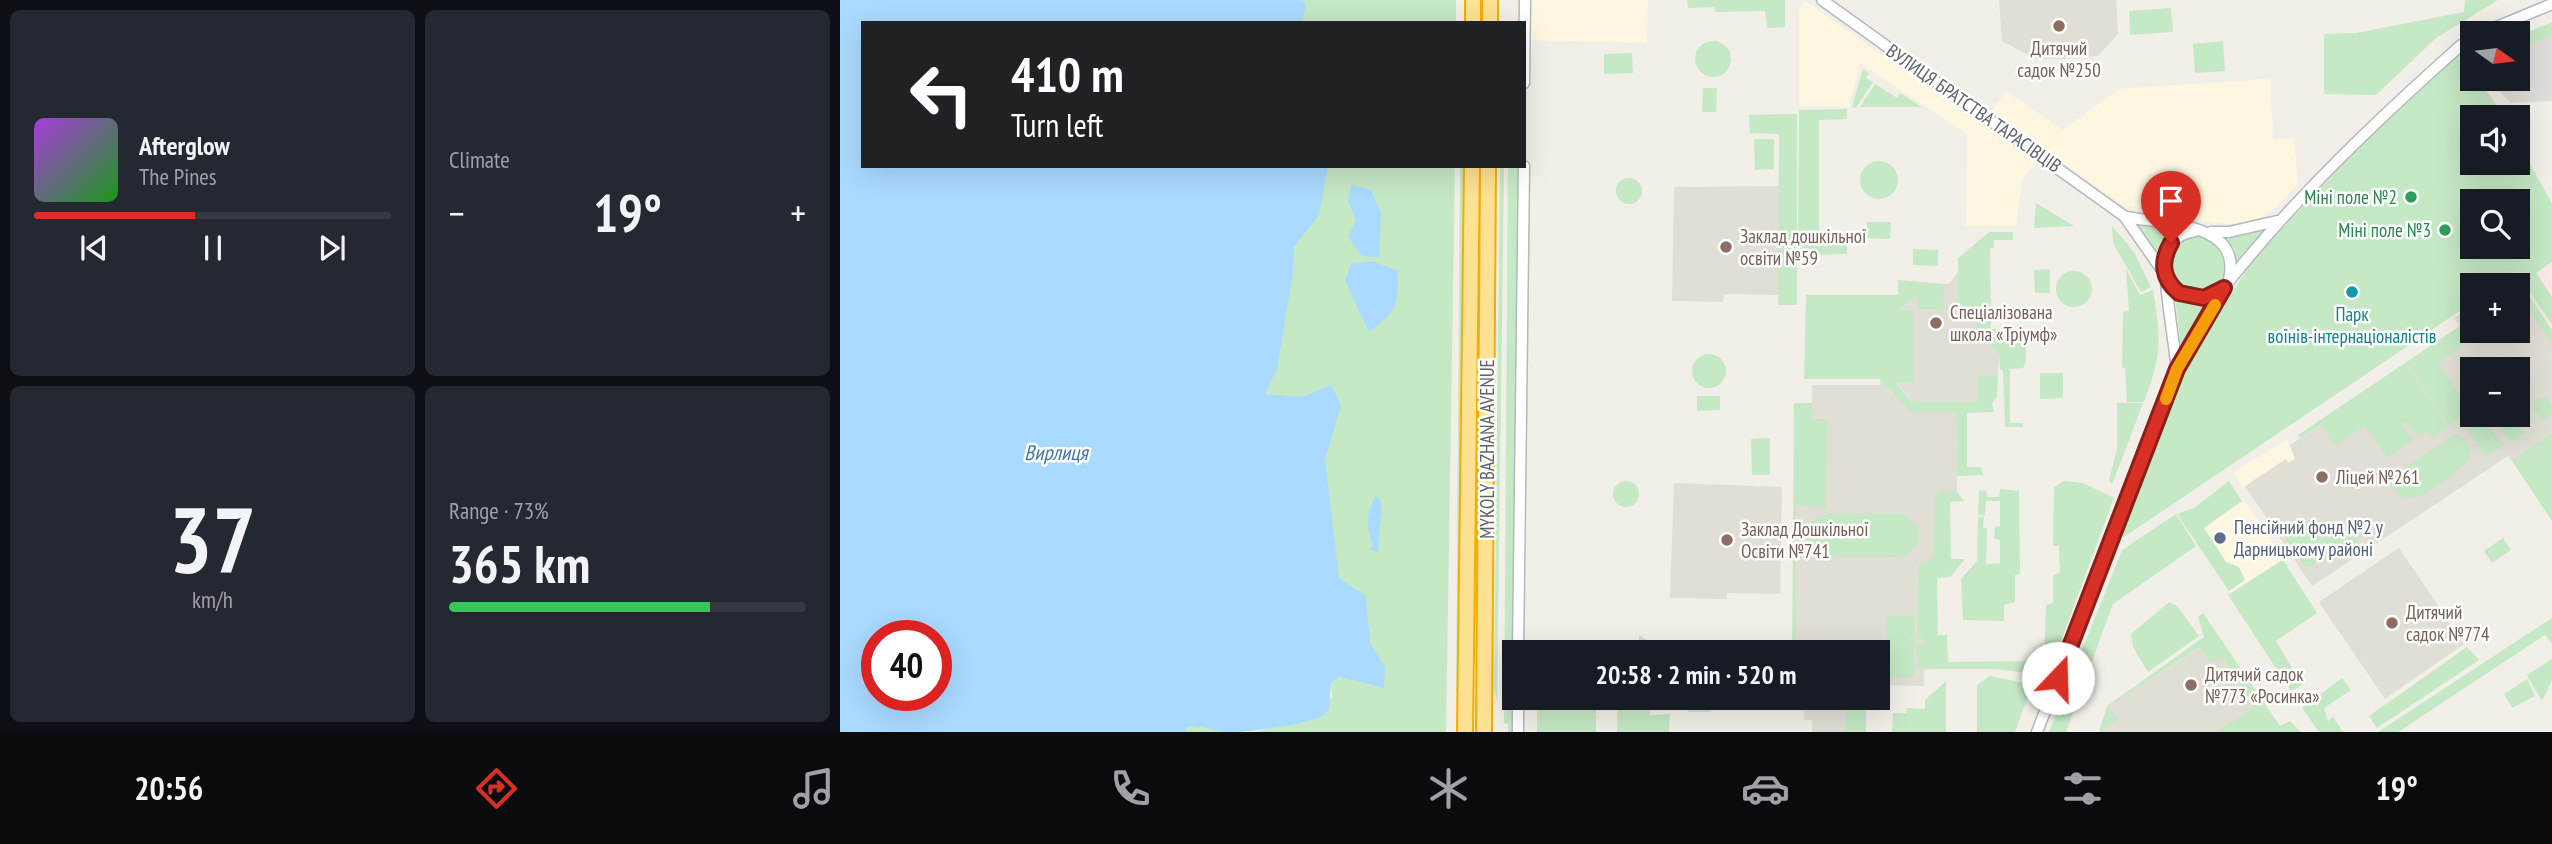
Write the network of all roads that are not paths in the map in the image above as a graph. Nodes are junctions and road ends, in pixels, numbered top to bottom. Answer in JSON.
{"nodes":[{"id":1,"x":1473,"y":0,"type":"edge"},
{"id":2,"x":1490,"y":0,"type":"edge"},
{"id":3,"x":1525,"y":0,"type":"edge"},
{"id":4,"x":1822,"y":0,"type":"edge"},
{"id":5,"x":2552,"y":4,"type":"edge"},
{"id":6,"x":1473,"y":21,"type":"edge"},
{"id":7,"x":1490,"y":21,"type":"edge"},
{"id":8,"x":1525,"y":21,"type":"edge"},
{"id":9,"x":2511,"y":21,"type":"edge"},
{"id":10,"x":2460,"y":49,"type":"edge"},
{"id":11,"x":1472,"y":168,"type":"edge"},
{"id":12,"x":1488,"y":168,"type":"edge"},
{"id":13,"x":1524,"y":168,"type":"edge"},
{"id":14,"x":2126,"y":216,"type":"junction"},
{"id":15,"x":2277,"y":221,"type":"junction"},
{"id":16,"x":2202,"y":231,"type":"junction"},
{"id":17,"x":2166,"y":277,"type":"junction"},
{"id":18,"x":2226,"y":284,"type":"junction"},
{"id":19,"x":2177,"y":369,"type":"junction"},
{"id":20,"x":1518,"y":640,"type":"edge"},
{"id":21,"x":1518,"y":710,"type":"edge"},
{"id":22,"x":1465,"y":732,"type":"edge"},
{"id":23,"x":1484,"y":732,"type":"edge"},
{"id":24,"x":1518,"y":732,"type":"edge"},
{"id":25,"x":2037,"y":732,"type":"edge"}],
"edges":[{"from":1,"to":6,"type":"highway"},
{"from":2,"to":7,"type":"highway"},
{"from":3,"to":8,"type":"street"},
{"from":4,"to":14,"type":"street","name":"ВУЛИЦЯ БРАТСТВА ТАРАСІВЦІВ"},
{"from":5,"to":9,"type":"street"},
{"from":10,"to":15,"type":"street"},
{"from":11,"to":22,"type":"highway","name":"MYKOLY BAZHANA AVENUE"},
{"from":12,"to":23,"type":"highway","name":"MYKOLY BAZHANA AVENUE"},
{"from":13,"to":20,"type":"street","name":"MYKOLY BAZHANA AVENUE"},
{"from":14,"to":16,"type":"street","name":"ВУЛИЦЯ БРАТСТВА ТАРАСІВЦІВ"},
{"from":14,"to":17,"type":"street","name":"ВУЛИЦЯ БРАТСТВА ТАРАСІВЦІВ"},
{"from":15,"to":16,"type":"street"},
{"from":15,"to":18,"type":"street"},
{"from":16,"to":17,"type":"street"},
{"from":16,"to":18,"type":"street"},
{"from":17,"to":18,"type":"street"},
{"from":17,"to":19,"type":"street"},
{"from":18,"to":19,"type":"street"},
{"from":19,"to":25,"type":"street"},
{"from":21,"to":24,"type":"street"}]}
